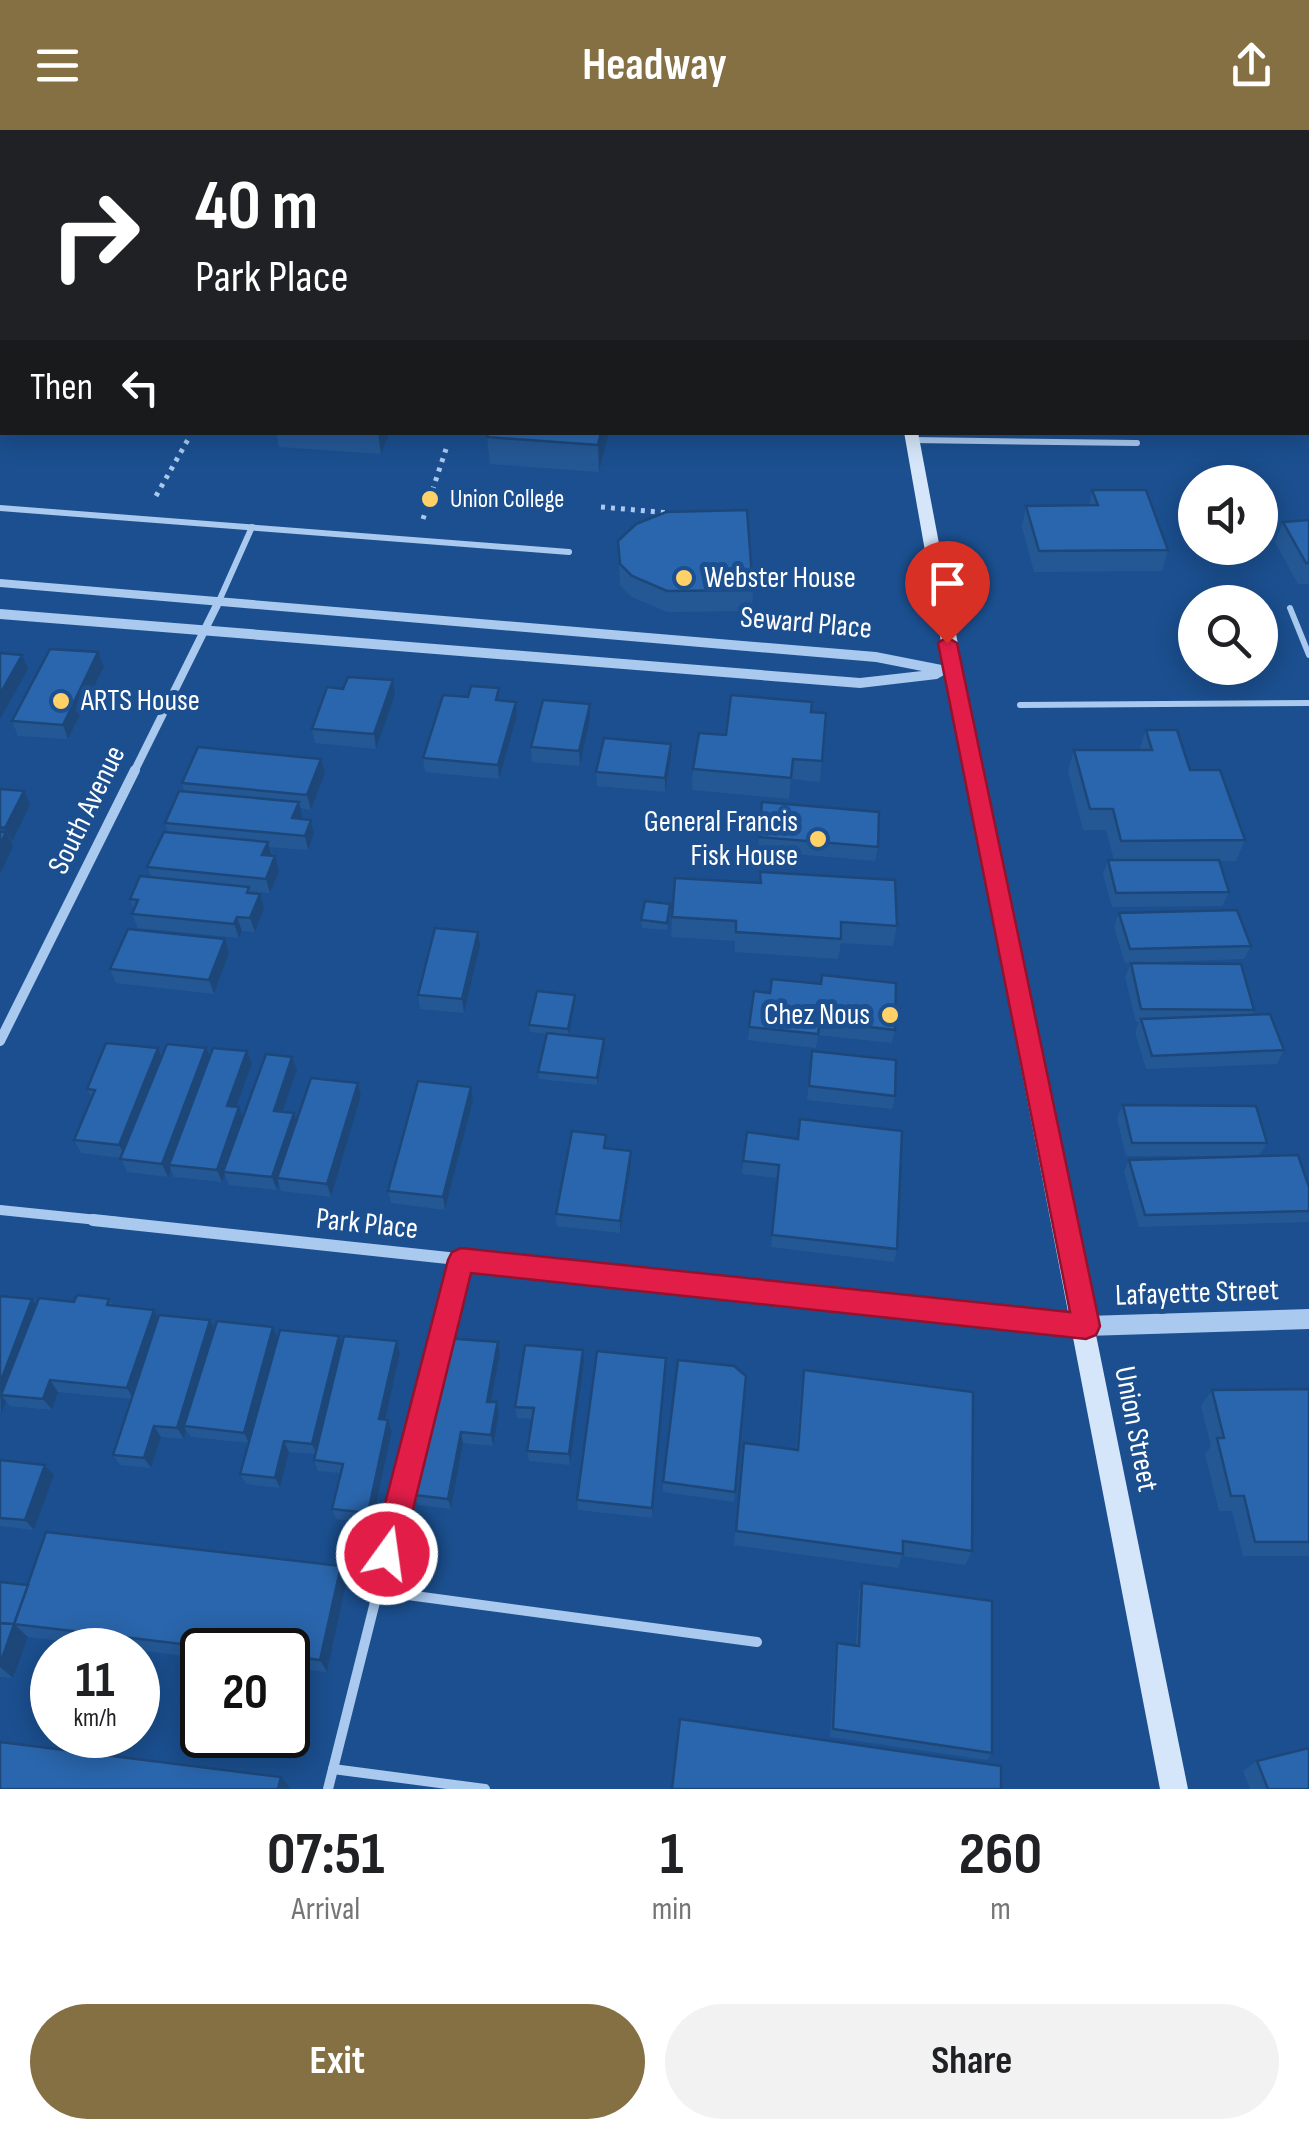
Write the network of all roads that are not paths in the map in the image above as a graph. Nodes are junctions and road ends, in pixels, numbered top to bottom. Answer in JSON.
{"nodes":[{"id":1,"x":912,"y":436,"type":"edge"},
{"id":2,"x":1137,"y":443,"type":"dead end"},
{"id":3,"x":0,"y":508,"type":"edge"},
{"id":4,"x":252,"y":527,"type":"junction"},
{"id":5,"x":569,"y":552,"type":"dead end"},
{"id":6,"x":0,"y":583,"type":"edge"},
{"id":7,"x":219,"y":601,"type":"junction"},
{"id":8,"x":1290,"y":608,"type":"dead end"},
{"id":9,"x":0,"y":614,"type":"edge"},
{"id":10,"x":204,"y":630,"type":"junction"},
{"id":11,"x":1309,"y":654,"type":"edge"},
{"id":12,"x":952,"y":672,"type":"junction"},
{"id":13,"x":1309,"y":703,"type":"edge"},
{"id":14,"x":1020,"y":705,"type":"dead end"},
{"id":15,"x":0,"y":1041,"type":"edge"},
{"id":16,"x":0,"y":1210,"type":"edge"},
{"id":17,"x":461,"y":1260,"type":"junction"},
{"id":18,"x":1309,"y":1320,"type":"edge"},
{"id":19,"x":1086,"y":1326,"type":"junction"},
{"id":20,"x":378,"y":1590,"type":"junction"},
{"id":21,"x":756,"y":1642,"type":"dead end"},
{"id":22,"x":334,"y":1769,"type":"junction"},
{"id":23,"x":328,"y":1789,"type":"edge"},
{"id":24,"x":485,"y":1789,"type":"edge"},
{"id":25,"x":1174,"y":1789,"type":"edge"}],
"edges":[{"from":1,"to":2,"type":"lane"},
{"from":1,"to":12,"type":"main road","name":"Union Street"},
{"from":3,"to":4,"type":"lane"},
{"from":4,"to":5,"type":"lane"},
{"from":4,"to":7,"type":"lane"},
{"from":6,"to":7,"type":"street","name":"Seward Place"},
{"from":7,"to":10,"type":"street","name":"South Avenue"},
{"from":7,"to":12,"type":"street","name":"Seward Place"},
{"from":8,"to":11,"type":"lane"},
{"from":9,"to":10,"type":"street","name":"Seward Place"},
{"from":10,"to":12,"type":"street","name":"Seward Place"},
{"from":10,"to":15,"type":"street","name":"South Avenue"},
{"from":12,"to":19,"type":"main road","name":"Union Street"},
{"from":13,"to":14,"type":"lane"},
{"from":16,"to":17,"type":"street","name":"Park Place"},
{"from":17,"to":19,"type":"street","name":"Park Place"},
{"from":17,"to":20,"type":"lane"},
{"from":18,"to":19,"type":"street","name":"Lafayette Street"},
{"from":19,"to":25,"type":"main road","name":"Union Street"},
{"from":20,"to":21,"type":"lane"},
{"from":20,"to":22,"type":"lane"},
{"from":22,"to":23,"type":"lane"},
{"from":22,"to":24,"type":"lane"}]}
